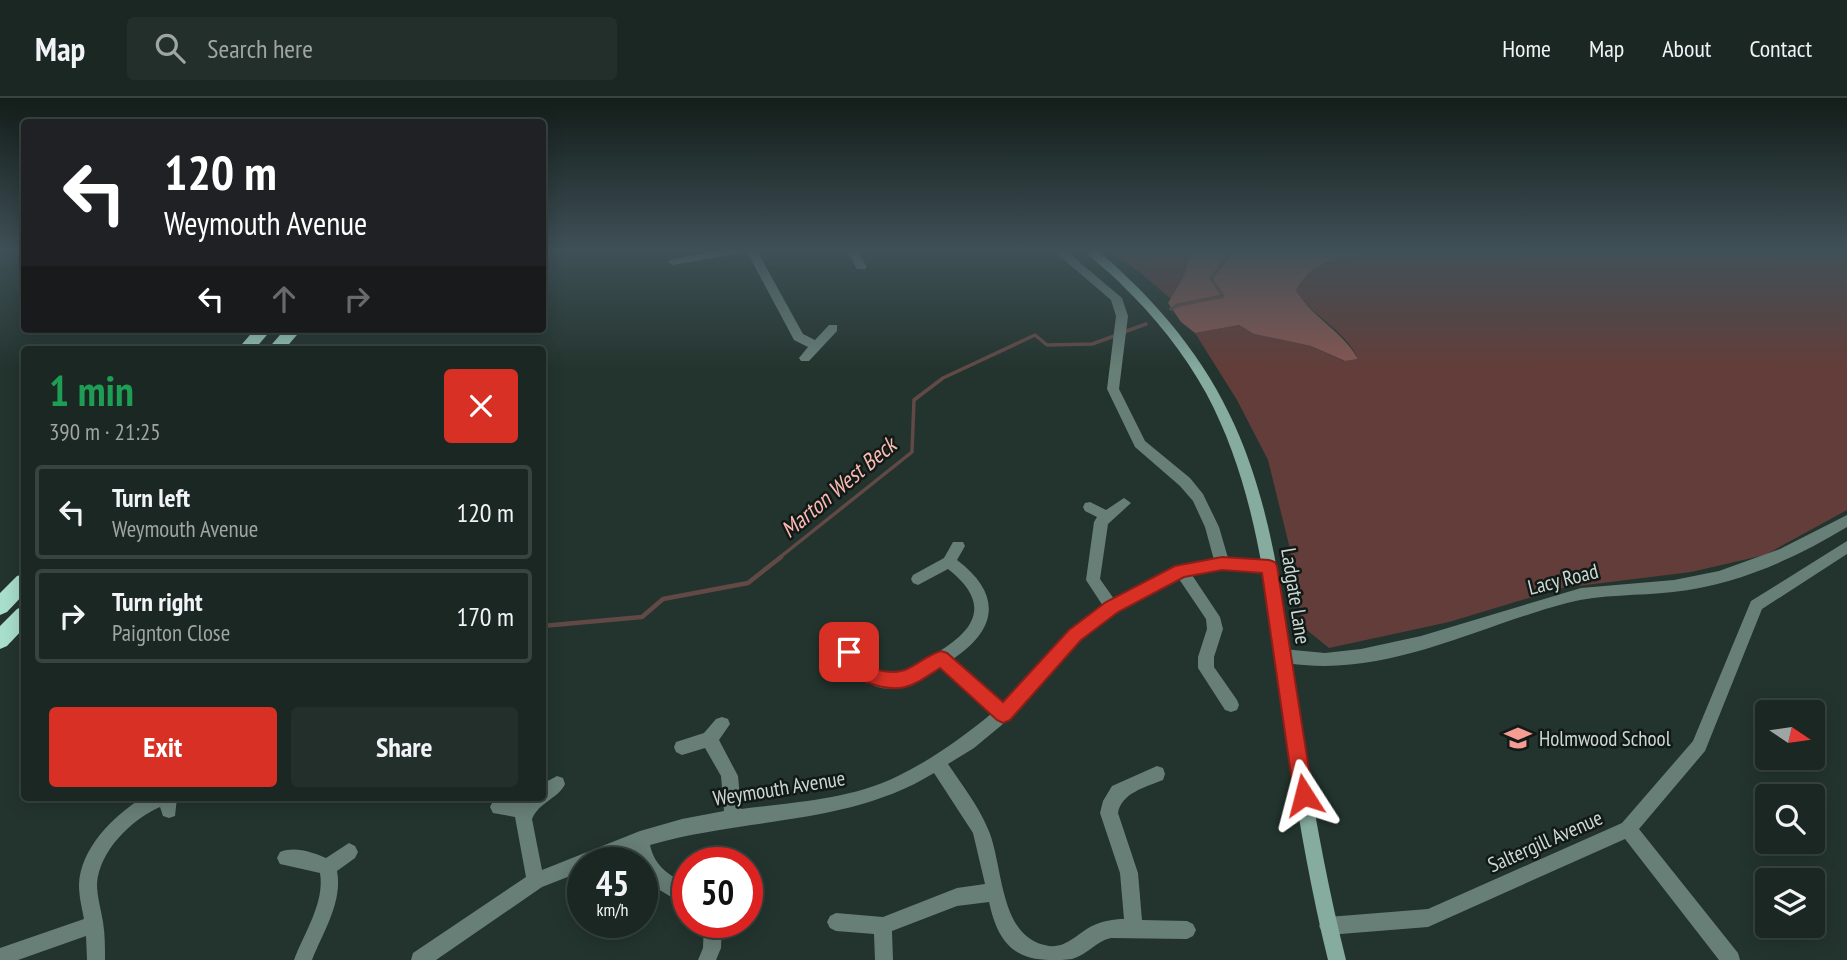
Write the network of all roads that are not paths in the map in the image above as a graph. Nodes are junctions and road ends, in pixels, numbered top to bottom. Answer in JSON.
{"nodes":[{"id":1,"x":771,"y":289,"type":"edge"},
{"id":2,"x":1106,"y":289,"type":"edge"},
{"id":3,"x":1134,"y":289,"type":"edge"},
{"id":4,"x":833,"y":328,"type":"dead end"},
{"id":5,"x":260,"y":333,"type":"edge"},
{"id":6,"x":290,"y":333,"type":"edge"},
{"id":7,"x":249,"y":346,"type":"edge"},
{"id":8,"x":279,"y":346,"type":"edge"},
{"id":9,"x":816,"y":346,"type":"junction"},
{"id":10,"x":804,"y":358,"type":"dead end"},
{"id":11,"x":1124,"y":503,"type":"dead end"},
{"id":12,"x":1090,"y":507,"type":"dead end"},
{"id":13,"x":1106,"y":516,"type":"junction"},
{"id":14,"x":1847,"y":520,"type":"edge"},
{"id":15,"x":958,"y":546,"type":"dead end"},
{"id":16,"x":1847,"y":547,"type":"edge"},
{"id":17,"x":949,"y":562,"type":"junction"},
{"id":18,"x":1222,"y":564,"type":"junction"},
{"id":19,"x":1269,"y":566,"type":"junction"},
{"id":20,"x":1181,"y":571,"type":"junction"},
{"id":21,"x":918,"y":579,"type":"dead end"},
{"id":22,"x":21,"y":585,"type":"edge"},
{"id":23,"x":0,"y":606,"type":"edge"},
{"id":24,"x":1112,"y":607,"type":"junction"},
{"id":25,"x":21,"y":618,"type":"edge"},
{"id":26,"x":854,"y":630,"type":"dead end"},
{"id":27,"x":0,"y":640,"type":"edge"},
{"id":28,"x":849,"y":652,"type":"junction"},
{"id":29,"x":1283,"y":656,"type":"junction"},
{"id":30,"x":941,"y":659,"type":"junction"},
{"id":31,"x":834,"y":668,"type":"dead end"},
{"id":32,"x":1231,"y":705,"type":"dead end"},
{"id":33,"x":1003,"y":714,"type":"junction"},
{"id":34,"x":722,"y":724,"type":"dead end"},
{"id":35,"x":709,"y":739,"type":"junction"},
{"id":36,"x":682,"y":747,"type":"dead end"},
{"id":37,"x":937,"y":764,"type":"junction"},
{"id":38,"x":1157,"y":774,"type":"dead end"},
{"id":39,"x":166,"y":802,"type":"edge"},
{"id":40,"x":531,"y":804,"type":"edge"},
{"id":41,"x":499,"y":807,"type":"dead end"},
{"id":42,"x":732,"y":818,"type":"junction"},
{"id":43,"x":1628,"y":829,"type":"junction"},
{"id":44,"x":640,"y":839,"type":"junction"},
{"id":45,"x":349,"y":852,"type":"dead end"},
{"id":46,"x":286,"y":858,"type":"dead end"},
{"id":47,"x":328,"y":867,"type":"junction"},
{"id":48,"x":536,"y":881,"type":"junction"},
{"id":49,"x":672,"y":886,"type":"edge"},
{"id":50,"x":995,"y":891,"type":"junction"},
{"id":51,"x":836,"y":922,"type":"dead end"},
{"id":52,"x":95,"y":924,"type":"junction"},
{"id":53,"x":883,"y":926,"type":"junction"},
{"id":54,"x":1328,"y":926,"type":"junction"},
{"id":55,"x":1134,"y":929,"type":"junction"},
{"id":56,"x":1187,"y":930,"type":"dead end"},
{"id":57,"x":712,"y":938,"type":"edge"},
{"id":58,"x":1029,"y":955,"type":"edge"},
{"id":59,"x":0,"y":957,"type":"edge"},
{"id":60,"x":429,"y":958,"type":"edge"},
{"id":61,"x":96,"y":960,"type":"edge"},
{"id":62,"x":303,"y":960,"type":"edge"},
{"id":63,"x":706,"y":960,"type":"edge"},
{"id":64,"x":884,"y":960,"type":"edge"},
{"id":65,"x":1337,"y":960,"type":"edge"},
{"id":66,"x":1731,"y":960,"type":"edge"}],
"edges":[{"from":1,"to":9,"type":"street"},
{"from":2,"to":18,"type":"street"},
{"from":3,"to":19,"type":"main road","name":"Ladgate Lane"},
{"from":4,"to":9,"type":"street"},
{"from":5,"to":7,"type":"highway"},
{"from":6,"to":8,"type":"highway"},
{"from":9,"to":10,"type":"street"},
{"from":11,"to":13,"type":"street"},
{"from":12,"to":13,"type":"street"},
{"from":13,"to":24,"type":"street"},
{"from":14,"to":29,"type":"street","name":"Lacy Road"},
{"from":15,"to":17,"type":"street"},
{"from":16,"to":43,"type":"street","name":"Saltergill Avenue"},
{"from":17,"to":21,"type":"street"},
{"from":17,"to":30,"type":"street"},
{"from":18,"to":19,"type":"street","name":"Weymouth Avenue"},
{"from":18,"to":20,"type":"street","name":"Weymouth Avenue"},
{"from":19,"to":29,"type":"main road","name":"Ladgate Lane"},
{"from":20,"to":24,"type":"street","name":"Weymouth Avenue"},
{"from":20,"to":32,"type":"street"},
{"from":22,"to":23,"type":"highway"},
{"from":24,"to":33,"type":"street","name":"Weymouth Avenue"},
{"from":25,"to":27,"type":"highway"},
{"from":26,"to":28,"type":"street"},
{"from":28,"to":30,"type":"street"},
{"from":28,"to":31,"type":"street"},
{"from":29,"to":54,"type":"main road","name":"Ladgate Lane"},
{"from":30,"to":33,"type":"street"},
{"from":33,"to":37,"type":"street","name":"Weymouth Avenue"},
{"from":34,"to":35,"type":"street"},
{"from":35,"to":36,"type":"street"},
{"from":35,"to":42,"type":"street"},
{"from":37,"to":42,"type":"street","name":"Weymouth Avenue"},
{"from":37,"to":50,"type":"street"},
{"from":38,"to":55,"type":"street"},
{"from":39,"to":52,"type":"street"},
{"from":40,"to":41,"type":"street"},
{"from":40,"to":48,"type":"street"},
{"from":42,"to":44,"type":"street","name":"Weymouth Avenue"},
{"from":43,"to":54,"type":"street","name":"Saltergill Avenue"},
{"from":43,"to":66,"type":"street"},
{"from":44,"to":48,"type":"street","name":"Weymouth Avenue"},
{"from":44,"to":49,"type":"street"},
{"from":45,"to":47,"type":"street"},
{"from":46,"to":47,"type":"street"},
{"from":47,"to":62,"type":"street"},
{"from":48,"to":60,"type":"street","name":"Weymouth Avenue"},
{"from":50,"to":53,"type":"street"},
{"from":50,"to":58,"type":"street"},
{"from":51,"to":53,"type":"street"},
{"from":52,"to":59,"type":"street"},
{"from":52,"to":61,"type":"street"},
{"from":53,"to":64,"type":"street"},
{"from":54,"to":65,"type":"main road","name":"Ladgate Lane"},
{"from":55,"to":56,"type":"street"},
{"from":55,"to":58,"type":"street"},
{"from":57,"to":63,"type":"street"}]}
